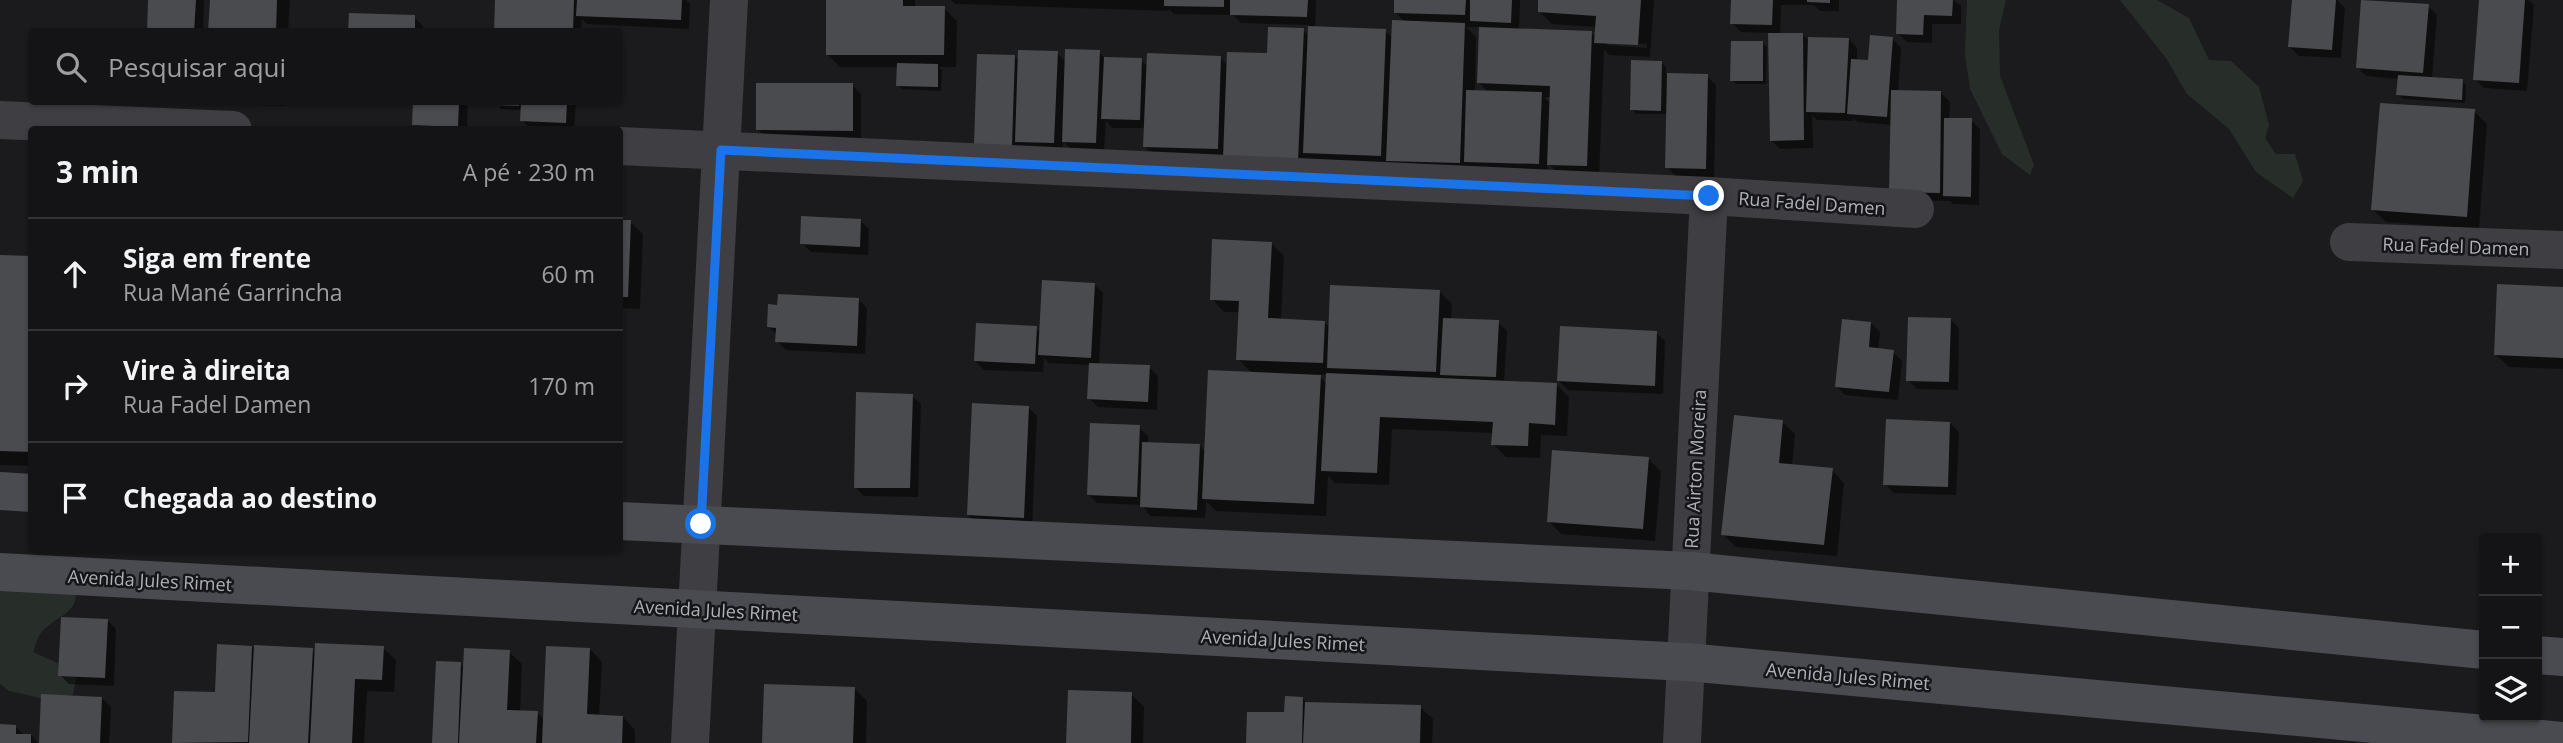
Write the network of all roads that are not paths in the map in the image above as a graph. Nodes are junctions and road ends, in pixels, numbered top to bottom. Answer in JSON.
{"nodes":[{"id":1,"x":729,"y":0,"type":"edge"},
{"id":2,"x":0,"y":120,"type":"edge"},
{"id":3,"x":140,"y":126,"type":"edge"},
{"id":4,"x":623,"y":146,"type":"edge"},
{"id":5,"x":721,"y":150,"type":"junction"},
{"id":6,"x":1709,"y":196,"type":"junction"},
{"id":7,"x":1915,"y":209,"type":"dead end"},
{"id":8,"x":2349,"y":242,"type":"dead end"},
{"id":9,"x":2563,"y":250,"type":"edge"},
{"id":10,"x":0,"y":491,"type":"edge"},
{"id":11,"x":28,"y":493,"type":"edge"},
{"id":12,"x":623,"y":521,"type":"edge"},
{"id":13,"x":701,"y":524,"type":"junction"},
{"id":14,"x":1690,"y":571,"type":"junction"},
{"id":15,"x":0,"y":572,"type":"edge"},
{"id":16,"x":697,"y":609,"type":"junction"},
{"id":17,"x":2479,"y":649,"type":"edge"},
{"id":18,"x":2542,"y":655,"type":"edge"},
{"id":19,"x":2563,"y":657,"type":"edge"},
{"id":20,"x":1686,"y":662,"type":"junction"},
{"id":21,"x":2563,"y":741,"type":"edge"},
{"id":22,"x":690,"y":743,"type":"edge"},
{"id":23,"x":1682,"y":743,"type":"edge"}],
"edges":[{"from":1,"to":5,"type":"street"},
{"from":2,"to":3,"type":"street"},
{"from":4,"to":5,"type":"street","name":"Rua Fadel Damen"},
{"from":5,"to":6,"type":"street","name":"Rua Fadel Damen"},
{"from":5,"to":13,"type":"street"},
{"from":6,"to":7,"type":"street","name":"Rua Fadel Damen"},
{"from":6,"to":14,"type":"street","name":"Rua Airton Moreira"},
{"from":8,"to":9,"type":"street","name":"Rua Fadel Damen"},
{"from":10,"to":11,"type":"main road"},
{"from":12,"to":13,"type":"main road"},
{"from":13,"to":14,"type":"main road"},
{"from":13,"to":16,"type":"street"},
{"from":14,"to":17,"type":"main road"},
{"from":14,"to":20,"type":"street","name":"Rua Airton Moreira"},
{"from":15,"to":16,"type":"main road","name":"Avenida Jules Rimet"},
{"from":16,"to":20,"type":"main road","name":"Avenida Jules Rimet"},
{"from":16,"to":22,"type":"street"},
{"from":18,"to":19,"type":"main road"},
{"from":20,"to":21,"type":"main road","name":"Avenida Jules Rimet"},
{"from":20,"to":23,"type":"street","name":"Rua Airton Moreira"}]}
